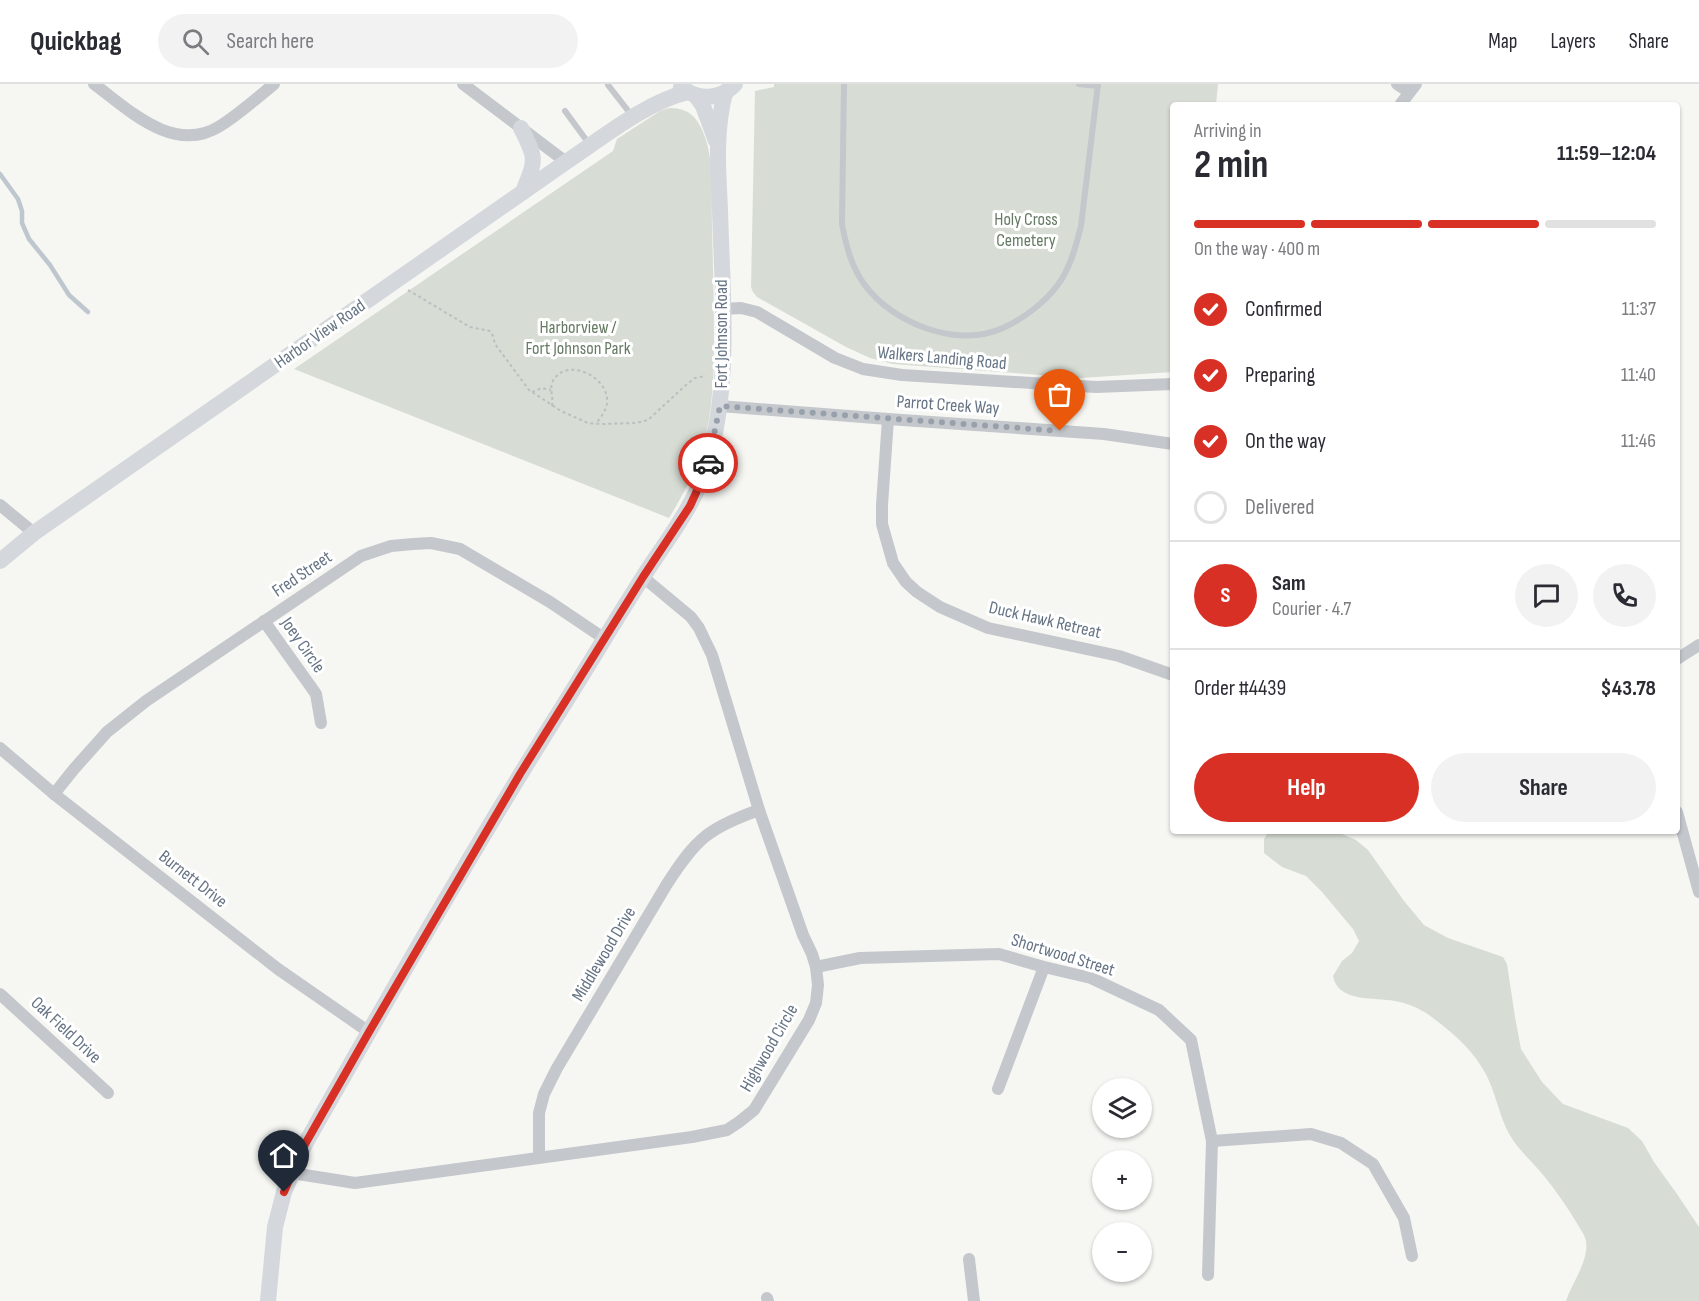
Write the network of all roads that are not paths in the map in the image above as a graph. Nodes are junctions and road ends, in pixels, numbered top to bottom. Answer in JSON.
{"nodes":[{"id":1,"x":94,"y":84,"type":"edge"},
{"id":2,"x":274,"y":84,"type":"edge"},
{"id":3,"x":463,"y":84,"type":"edge"},
{"id":4,"x":664,"y":84,"type":"edge"},
{"id":5,"x":844,"y":84,"type":"edge"},
{"id":6,"x":1079,"y":84,"type":"edge"},
{"id":7,"x":1397,"y":84,"type":"edge"},
{"id":8,"x":608,"y":85,"type":"edge"},
{"id":9,"x":1098,"y":85,"type":"edge"},
{"id":10,"x":730,"y":88,"type":"edge"},
{"id":11,"x":1413,"y":88,"type":"edge"},
{"id":12,"x":687,"y":91,"type":"edge"},
{"id":13,"x":1402,"y":102,"type":"edge"},
{"id":14,"x":565,"y":111,"type":"dead end"},
{"id":15,"x":638,"y":114,"type":"junction"},
{"id":16,"x":521,"y":128,"type":"junction"},
{"id":17,"x":591,"y":146,"type":"junction"},
{"id":18,"x":718,"y":148,"type":"junction"},
{"id":19,"x":566,"y":162,"type":"junction"},
{"id":20,"x":523,"y":192,"type":"junction"},
{"id":21,"x":723,"y":309,"type":"junction"},
{"id":22,"x":1170,"y":384,"type":"edge"},
{"id":23,"x":720,"y":406,"type":"junction"},
{"id":24,"x":888,"y":419,"type":"junction"},
{"id":25,"x":1170,"y":444,"type":"edge"},
{"id":26,"x":0,"y":505,"type":"edge"},
{"id":27,"x":34,"y":533,"type":"junction"},
{"id":28,"x":0,"y":561,"type":"edge"},
{"id":29,"x":643,"y":577,"type":"junction"},
{"id":30,"x":264,"y":621,"type":"junction"},
{"id":31,"x":605,"y":639,"type":"junction"},
{"id":32,"x":1699,"y":645,"type":"edge"},
{"id":33,"x":1680,"y":657,"type":"edge"},
{"id":34,"x":1170,"y":674,"type":"edge"},
{"id":35,"x":321,"y":723,"type":"dead end"},
{"id":36,"x":0,"y":748,"type":"edge"},
{"id":37,"x":54,"y":794,"type":"junction"},
{"id":38,"x":759,"y":810,"type":"junction"},
{"id":39,"x":1680,"y":823,"type":"edge"},
{"id":40,"x":1699,"y":892,"type":"edge"},
{"id":41,"x":1044,"y":967,"type":"junction"},
{"id":42,"x":816,"y":968,"type":"junction"},
{"id":43,"x":0,"y":994,"type":"edge"},
{"id":44,"x":369,"y":1032,"type":"junction"},
{"id":45,"x":998,"y":1089,"type":"dead end"},
{"id":46,"x":108,"y":1093,"type":"dead end"},
{"id":47,"x":1212,"y":1141,"type":"junction"},
{"id":48,"x":538,"y":1158,"type":"junction"},
{"id":49,"x":292,"y":1173,"type":"junction"},
{"id":50,"x":1412,"y":1256,"type":"dead end"},
{"id":51,"x":969,"y":1259,"type":"dead end"},
{"id":52,"x":1208,"y":1275,"type":"dead end"},
{"id":53,"x":268,"y":1301,"type":"edge"},
{"id":54,"x":974,"y":1301,"type":"edge"}],
"edges":[{"from":1,"to":2,"type":"street"},
{"from":3,"to":16,"type":"street"},
{"from":4,"to":15,"type":"main road","name":"Harbor View Road"},
{"from":5,"to":9,"type":"lane"},
{"from":6,"to":9,"type":"lane"},
{"from":7,"to":11,"type":"street"},
{"from":8,"to":15,"type":"lane"},
{"from":10,"to":12,"type":"main road","name":"Harbor View Road"},
{"from":10,"to":18,"type":"main road","name":"Fort Johnson Road"},
{"from":11,"to":13,"type":"street"},
{"from":12,"to":15,"type":"main road","name":"Harbor View Road"},
{"from":12,"to":18,"type":"main road","name":"Fort Johnson Road"},
{"from":14,"to":17,"type":"lane"},
{"from":15,"to":17,"type":"main road","name":"Harbor View Road"},
{"from":16,"to":19,"type":"street"},
{"from":16,"to":20,"type":"main road"},
{"from":17,"to":19,"type":"main road","name":"Harbor View Road"},
{"from":18,"to":21,"type":"main road","name":"Fort Johnson Road"},
{"from":19,"to":20,"type":"main road","name":"Harbor View Road"},
{"from":20,"to":27,"type":"main road","name":"Harbor View Road"},
{"from":21,"to":22,"type":"street","name":"Walkers Landing Road"},
{"from":21,"to":23,"type":"main road","name":"Fort Johnson Road"},
{"from":23,"to":24,"type":"street","name":"Parrot Creek Way"},
{"from":23,"to":29,"type":"main road","name":"Fort Johnson Road"},
{"from":24,"to":25,"type":"street","name":"Parrot Creek Way"},
{"from":24,"to":34,"type":"street","name":"Duck Hawk Retreat"},
{"from":26,"to":27,"type":"street"},
{"from":27,"to":28,"type":"main road","name":"Harbor View Road"},
{"from":29,"to":31,"type":"main road","name":"Fort Johnson Road"},
{"from":29,"to":38,"type":"street","name":"Highwood Circle"},
{"from":30,"to":31,"type":"street","name":"Fred Street"},
{"from":30,"to":35,"type":"street","name":"Joey Circle"},
{"from":30,"to":37,"type":"street","name":"Fred Street"},
{"from":31,"to":44,"type":"main road","name":"Fort Johnson Road"},
{"from":32,"to":33,"type":"street"},
{"from":36,"to":37,"type":"street","name":"Burnett Drive"},
{"from":37,"to":44,"type":"street","name":"Burnett Drive"},
{"from":38,"to":42,"type":"street","name":"Highwood Circle"},
{"from":38,"to":48,"type":"street","name":"Middlewood Drive"},
{"from":39,"to":40,"type":"street"},
{"from":41,"to":42,"type":"street","name":"Shortwood Street"},
{"from":41,"to":45,"type":"street"},
{"from":41,"to":47,"type":"street","name":"Shortwood Street"},
{"from":42,"to":48,"type":"street","name":"Highwood Circle"},
{"from":43,"to":46,"type":"street","name":"Oak Field Drive"},
{"from":44,"to":49,"type":"main road","name":"Fort Johnson Road"},
{"from":47,"to":50,"type":"street"},
{"from":47,"to":52,"type":"street","name":"Shortwood Street"},
{"from":48,"to":49,"type":"street","name":"Highwood Circle"},
{"from":49,"to":53,"type":"main road","name":"Fort Johnson Road"},
{"from":51,"to":54,"type":"street"}]}
